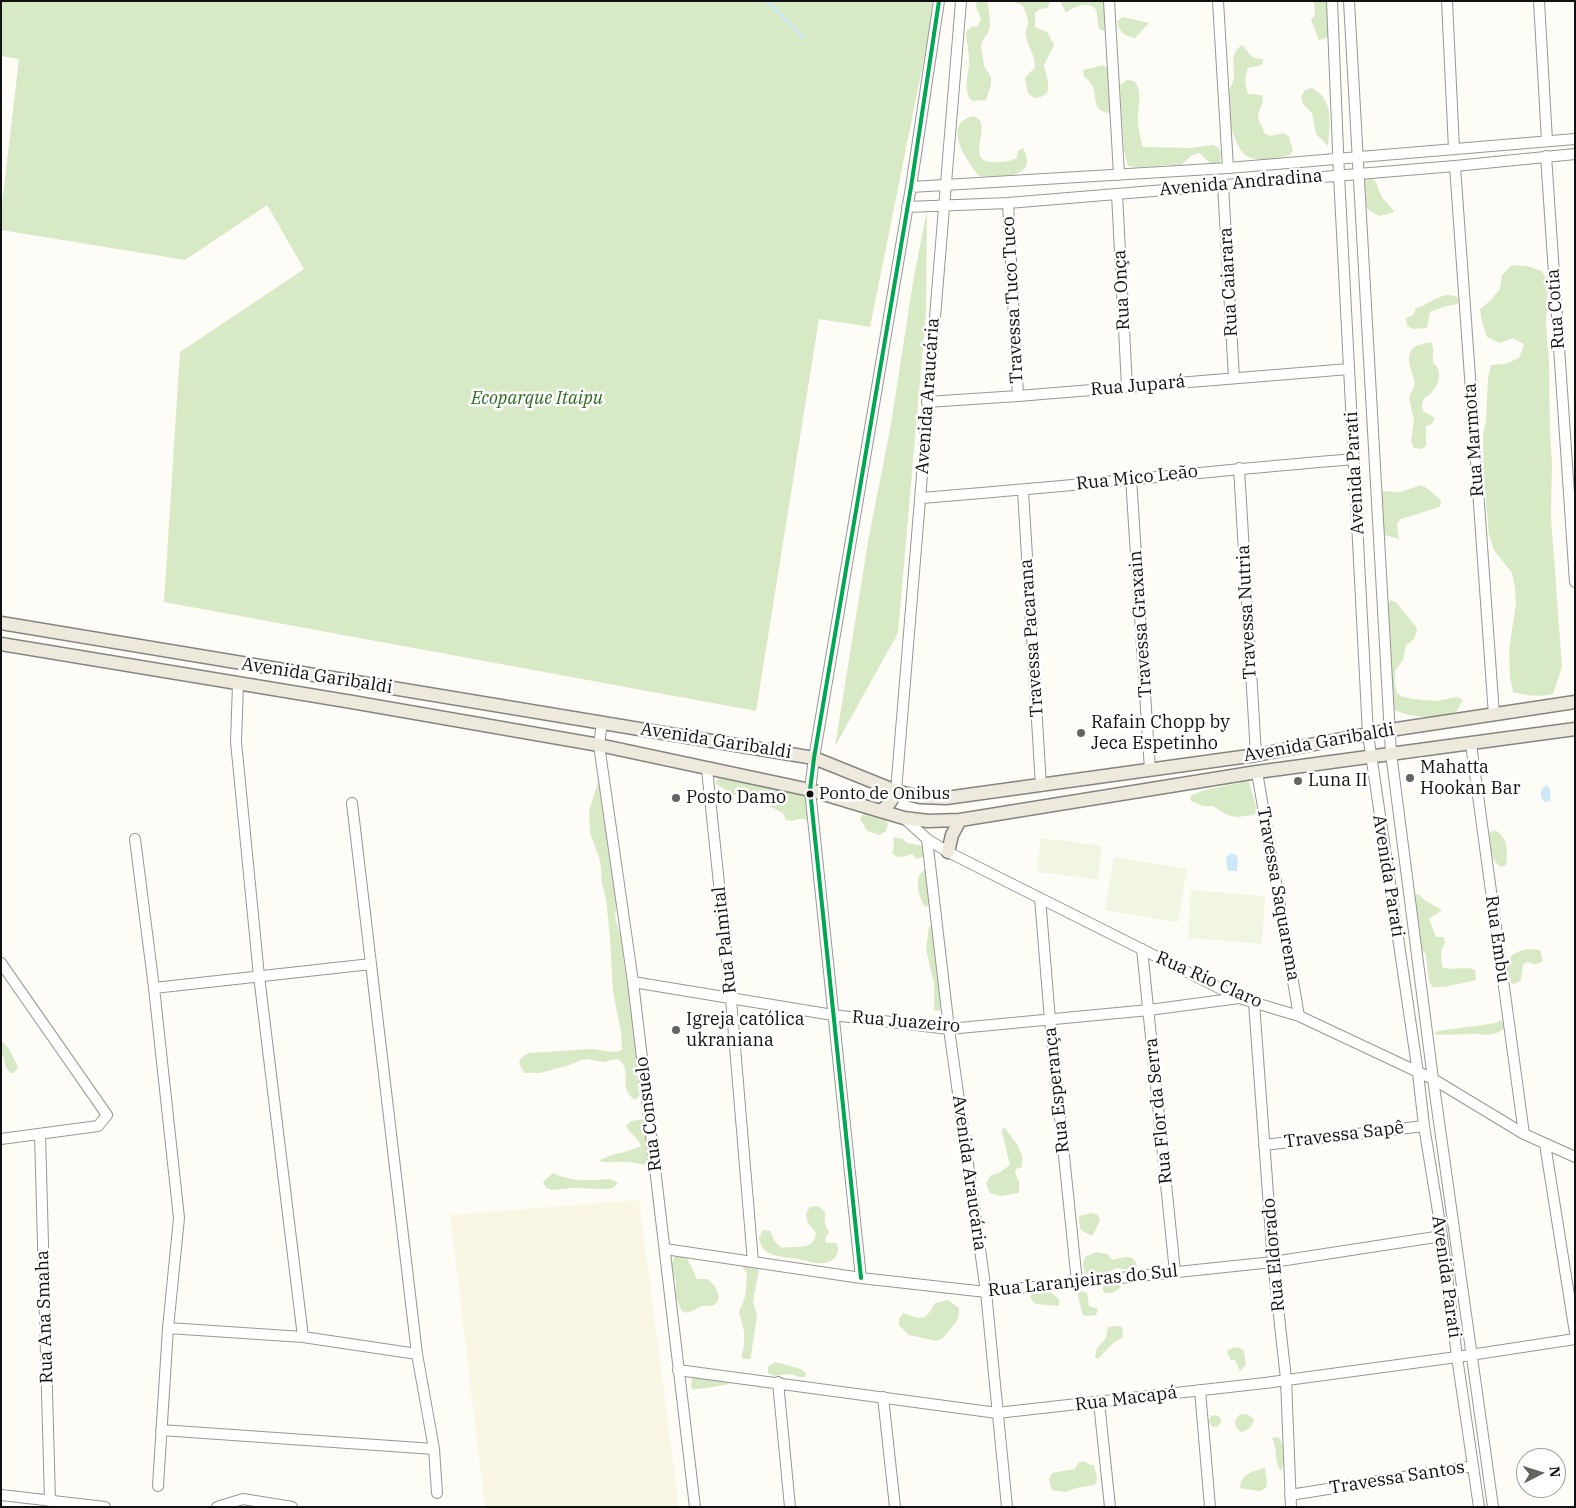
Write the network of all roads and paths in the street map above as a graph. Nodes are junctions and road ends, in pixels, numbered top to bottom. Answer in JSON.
{"nodes":[{"id":1,"x":939,"y":1,"type":"edge"},
{"id":2,"x":962,"y":1,"type":"edge"},
{"id":3,"x":1109,"y":1,"type":"edge"},
{"id":4,"x":1218,"y":1,"type":"edge"},
{"id":5,"x":1332,"y":1,"type":"edge"},
{"id":6,"x":1349,"y":1,"type":"edge"},
{"id":7,"x":1447,"y":1,"type":"edge"},
{"id":8,"x":1539,"y":1,"type":"edge"},
{"id":9,"x":1575,"y":139,"type":"edge"},
{"id":10,"x":1547,"y":141,"type":"junction"},
{"id":11,"x":1454,"y":149,"type":"junction"},
{"id":12,"x":1575,"y":154,"type":"edge"},
{"id":13,"x":1546,"y":156,"type":"junction"},
{"id":14,"x":1357,"y":158,"type":"junction"},
{"id":15,"x":1338,"y":159,"type":"junction"},
{"id":16,"x":1455,"y":166,"type":"junction"},
{"id":17,"x":1228,"y":168,"type":"junction"},
{"id":18,"x":1358,"y":173,"type":"junction"},
{"id":19,"x":1339,"y":174,"type":"junction"},
{"id":20,"x":1119,"y":175,"type":"junction"},
{"id":21,"x":1223,"y":185,"type":"junction"},
{"id":22,"x":946,"y":186,"type":"junction"},
{"id":23,"x":910,"y":187,"type":"junction"},
{"id":24,"x":1117,"y":194,"type":"junction"},
{"id":25,"x":1008,"y":203,"type":"junction"},
{"id":26,"x":944,"y":206,"type":"junction"},
{"id":27,"x":907,"y":207,"type":"junction"},
{"id":28,"x":1349,"y":369,"type":"junction"},
{"id":29,"x":1234,"y":378,"type":"junction"},
{"id":30,"x":1127,"y":387,"type":"junction"},
{"id":31,"x":1018,"y":396,"type":"junction"},
{"id":32,"x":927,"y":402,"type":"junction"},
{"id":33,"x":1354,"y":459,"type":"junction"},
{"id":34,"x":1239,"y":468,"type":"junction"},
{"id":35,"x":1131,"y":478,"type":"junction"},
{"id":36,"x":1023,"y":490,"type":"junction"},
{"id":37,"x":921,"y":498,"type":"junction"},
{"id":38,"x":1575,"y":582,"type":"edge"},
{"id":39,"x":1,"y":623,"type":"edge"},
{"id":40,"x":1,"y":644,"type":"edge"},
{"id":41,"x":337,"y":679,"type":"junction"},
{"id":42,"x":238,"y":684,"type":"junction"},
{"id":43,"x":333,"y":699,"type":"junction"},
{"id":44,"x":1575,"y":702,"type":"edge"},
{"id":45,"x":1494,"y":715,"type":"junction"},
{"id":46,"x":602,"y":723,"type":"junction"},
{"id":47,"x":1575,"y":729,"type":"edge"},
{"id":48,"x":1390,"y":730,"type":"junction"},
{"id":49,"x":1368,"y":734,"type":"junction"},
{"id":50,"x":1471,"y":744,"type":"junction"},
{"id":51,"x":599,"y":745,"type":"junction"},
{"id":52,"x":1391,"y":753,"type":"junction"},
{"id":53,"x":1256,"y":755,"type":"junction"},
{"id":54,"x":1370,"y":756,"type":"junction"},
{"id":55,"x":814,"y":758,"type":"junction"},
{"id":56,"x":708,"y":768,"type":"junction"},
{"id":57,"x":1150,"y":770,"type":"junction"},
{"id":58,"x":1257,"y":772,"type":"junction"},
{"id":59,"x":1042,"y":786,"type":"junction"},
{"id":60,"x":810,"y":790,"type":"junction"},
{"id":61,"x":896,"y":791,"type":"junction"},
{"id":62,"x":352,"y":803,"type":"dead end"},
{"id":63,"x":880,"y":811,"type":"junction"},
{"id":64,"x":904,"y":818,"type":"junction"},
{"id":65,"x":960,"y":820,"type":"junction"},
{"id":66,"x":135,"y":839,"type":"dead end"},
{"id":67,"x":927,"y":839,"type":"junction"},
{"id":68,"x":948,"y":852,"type":"junction"},
{"id":69,"x":1040,"y":898,"type":"junction"},
{"id":70,"x":1142,"y":949,"type":"junction"},
{"id":71,"x":1,"y":963,"type":"edge"},
{"id":72,"x":371,"y":964,"type":"junction"},
{"id":73,"x":259,"y":976,"type":"junction"},
{"id":74,"x":634,"y":982,"type":"junction"},
{"id":75,"x":154,"y":988,"type":"junction"},
{"id":76,"x":1239,"y":998,"type":"junction"},
{"id":77,"x":731,"y":999,"type":"junction"},
{"id":78,"x":1254,"y":1003,"type":"junction"},
{"id":79,"x":1149,"y":1010,"type":"junction"},
{"id":80,"x":833,"y":1015,"type":"junction"},
{"id":81,"x":1299,"y":1016,"type":"junction"},
{"id":82,"x":1050,"y":1020,"type":"junction"},
{"id":83,"x":949,"y":1029,"type":"junction"},
{"id":84,"x":1418,"y":1073,"type":"junction"},
{"id":85,"x":1433,"y":1079,"type":"junction"},
{"id":86,"x":1424,"y":1126,"type":"junction"},
{"id":87,"x":40,"y":1134,"type":"junction"},
{"id":88,"x":1524,"y":1134,"type":"junction"},
{"id":89,"x":1,"y":1138,"type":"edge"},
{"id":90,"x":1545,"y":1144,"type":"junction"},
{"id":91,"x":1264,"y":1145,"type":"junction"},
{"id":92,"x":1575,"y":1156,"type":"edge"},
{"id":93,"x":1442,"y":1236,"type":"junction"},
{"id":94,"x":665,"y":1249,"type":"junction"},
{"id":95,"x":753,"y":1262,"type":"junction"},
{"id":96,"x":1273,"y":1262,"type":"junction"},
{"id":97,"x":1175,"y":1272,"type":"junction"},
{"id":98,"x":861,"y":1278,"type":"junction"},
{"id":99,"x":1077,"y":1282,"type":"junction"},
{"id":100,"x":986,"y":1292,"type":"junction"},
{"id":101,"x":168,"y":1328,"type":"junction"},
{"id":102,"x":1575,"y":1333,"type":"edge"},
{"id":103,"x":303,"y":1337,"type":"junction"},
{"id":104,"x":1575,"y":1339,"type":"edge"},
{"id":105,"x":417,"y":1354,"type":"junction"},
{"id":106,"x":1472,"y":1355,"type":"junction"},
{"id":107,"x":1457,"y":1357,"type":"junction"},
{"id":108,"x":678,"y":1370,"type":"junction"},
{"id":109,"x":1286,"y":1379,"type":"junction"},
{"id":110,"x":778,"y":1382,"type":"junction"},
{"id":111,"x":1200,"y":1390,"type":"junction"},
{"id":112,"x":883,"y":1397,"type":"junction"},
{"id":113,"x":1099,"y":1402,"type":"junction"},
{"id":114,"x":997,"y":1413,"type":"junction"},
{"id":115,"x":162,"y":1430,"type":"junction"},
{"id":116,"x":434,"y":1449,"type":"junction"},
{"id":117,"x":1474,"y":1466,"type":"junction"},
{"id":118,"x":158,"y":1486,"type":"dead end"},
{"id":119,"x":437,"y":1492,"type":"dead end"},
{"id":120,"x":1,"y":1495,"type":"edge"},
{"id":121,"x":1290,"y":1495,"type":"junction"},
{"id":122,"x":50,"y":1501,"type":"junction"},
{"id":123,"x":78,"y":1506,"type":"edge"},
{"id":124,"x":105,"y":1507,"type":"edge"},
{"id":125,"x":217,"y":1507,"type":"edge"},
{"id":126,"x":292,"y":1507,"type":"edge"},
{"id":127,"x":695,"y":1507,"type":"edge"},
{"id":128,"x":790,"y":1507,"type":"edge"},
{"id":129,"x":895,"y":1507,"type":"edge"},
{"id":130,"x":1007,"y":1507,"type":"edge"},
{"id":131,"x":1110,"y":1507,"type":"edge"},
{"id":132,"x":1210,"y":1507,"type":"edge"},
{"id":133,"x":1291,"y":1507,"type":"edge"},
{"id":134,"x":1479,"y":1507,"type":"edge"},
{"id":135,"x":1493,"y":1507,"type":"edge"}],
"edges":[{"from":1,"to":23,"type":"street"},
{"from":2,"to":22,"type":"street","name":"Avenida Araucária"},
{"from":3,"to":20,"type":"street"},
{"from":4,"to":17,"type":"street"},
{"from":5,"to":15,"type":"street","name":"Avenida Parati"},
{"from":6,"to":14,"type":"street","name":"Avenida Parati"},
{"from":7,"to":11,"type":"street"},
{"from":8,"to":10,"type":"street"},
{"from":9,"to":10,"type":"street","name":"Avenida Andradina"},
{"from":10,"to":11,"type":"street","name":"Avenida Andradina"},
{"from":11,"to":14,"type":"street","name":"Avenida Andradina"},
{"from":12,"to":13,"type":"street","name":"Avenida Andradina"},
{"from":13,"to":16,"type":"street","name":"Avenida Andradina"},
{"from":13,"to":38,"type":"street","name":"Rua Cotia"},
{"from":14,"to":15,"type":"street","name":"Avenida Andradina"},
{"from":14,"to":18,"type":"street","name":"Avenida Parati"},
{"from":15,"to":17,"type":"street","name":"Avenida Andradina"},
{"from":15,"to":19,"type":"street","name":"Avenida Parati"},
{"from":16,"to":18,"type":"street","name":"Avenida Andradina"},
{"from":16,"to":45,"type":"street","name":"Rua Marmota"},
{"from":17,"to":20,"type":"street","name":"Avenida Andradina"},
{"from":18,"to":19,"type":"street","name":"Avenida Andradina"},
{"from":18,"to":48,"type":"street","name":"Avenida Parati"},
{"from":19,"to":21,"type":"street","name":"Avenida Andradina"},
{"from":19,"to":28,"type":"street","name":"Avenida Parati"},
{"from":20,"to":22,"type":"street","name":"Avenida Andradina"},
{"from":21,"to":24,"type":"street","name":"Avenida Andradina"},
{"from":21,"to":29,"type":"street","name":"Rua Caiarara"},
{"from":22,"to":23,"type":"street","name":"Avenida Andradina"},
{"from":22,"to":26,"type":"street","name":"Avenida Araucária"},
{"from":23,"to":27,"type":"street"},
{"from":24,"to":25,"type":"street","name":"Avenida Andradina"},
{"from":24,"to":30,"type":"street","name":"Rua Onça"},
{"from":25,"to":26,"type":"street","name":"Avenida Andradina"},
{"from":25,"to":31,"type":"street","name":"Travessa Tuco Tuco"},
{"from":26,"to":27,"type":"street","name":"Avenida Andradina"},
{"from":26,"to":32,"type":"street","name":"Avenida Araucária"},
{"from":27,"to":55,"type":"street"},
{"from":28,"to":29,"type":"street","name":"Rua Jupará"},
{"from":28,"to":33,"type":"street","name":"Avenida Parati"},
{"from":29,"to":30,"type":"street","name":"Rua Jupará"},
{"from":30,"to":31,"type":"street","name":"Rua Jupará"},
{"from":31,"to":32,"type":"street","name":"Rua Jupará"},
{"from":32,"to":37,"type":"street","name":"Avenida Araucária"},
{"from":33,"to":34,"type":"street","name":"Rua Mico Leão"},
{"from":33,"to":49,"type":"street","name":"Avenida Parati"},
{"from":34,"to":35,"type":"street","name":"Rua Mico Leão"},
{"from":34,"to":53,"type":"street","name":"Travessa Nutria"},
{"from":35,"to":36,"type":"street","name":"Rua Mico Leão"},
{"from":35,"to":57,"type":"street","name":"Travessa Graxain"},
{"from":36,"to":37,"type":"street","name":"Rua Mico Leão"},
{"from":36,"to":59,"type":"street","name":"Travessa Pacarana"},
{"from":37,"to":61,"type":"street","name":"Avenida Araucária"},
{"from":39,"to":41,"type":"main road","name":"Avenida Garibaldi"},
{"from":40,"to":42,"type":"main road","name":"Avenida Garibaldi"},
{"from":41,"to":43,"type":"main road"},
{"from":41,"to":46,"type":"main road","name":"Avenida Garibaldi"},
{"from":42,"to":43,"type":"main road","name":"Avenida Garibaldi"},
{"from":42,"to":73,"type":"street"},
{"from":43,"to":51,"type":"main road","name":"Avenida Garibaldi"},
{"from":44,"to":45,"type":"main road","name":"Avenida Garibaldi"},
{"from":45,"to":48,"type":"main road","name":"Avenida Garibaldi"},
{"from":46,"to":51,"type":"street","name":"Rua Consuelo"},
{"from":46,"to":55,"type":"main road","name":"Avenida Garibaldi"},
{"from":47,"to":50,"type":"main road","name":"Avenida Garibaldi"},
{"from":48,"to":49,"type":"main road","name":"Avenida Garibaldi"},
{"from":48,"to":52,"type":"street","name":"Avenida Parati"},
{"from":49,"to":53,"type":"main road","name":"Avenida Garibaldi"},
{"from":49,"to":54,"type":"street","name":"Avenida Parati"},
{"from":50,"to":52,"type":"main road","name":"Avenida Garibaldi"},
{"from":50,"to":88,"type":"street","name":"Rua Embu"},
{"from":51,"to":56,"type":"main road","name":"Avenida Garibaldi"},
{"from":51,"to":74,"type":"street","name":"Rua Consuelo"},
{"from":52,"to":54,"type":"main road","name":"Avenida Garibaldi"},
{"from":52,"to":85,"type":"street","name":"Avenida Parati"},
{"from":53,"to":57,"type":"main road","name":"Avenida Garibaldi"},
{"from":54,"to":58,"type":"main road","name":"Avenida Garibaldi"},
{"from":54,"to":84,"type":"street","name":"Avenida Parati"},
{"from":55,"to":60,"type":"street"},
{"from":55,"to":61,"type":"main road","name":"Avenida Garibaldi"},
{"from":56,"to":60,"type":"main road","name":"Avenida Garibaldi"},
{"from":56,"to":77,"type":"street","name":"Rua Palmital"},
{"from":57,"to":59,"type":"main road","name":"Avenida Garibaldi"},
{"from":58,"to":65,"type":"main road","name":"Avenida Garibaldi"},
{"from":58,"to":81,"type":"street","name":"Travessa Saquarema"},
{"from":59,"to":61,"type":"main road","name":"Avenida Garibaldi"},
{"from":60,"to":63,"type":"main road","name":"Avenida Garibaldi"},
{"from":60,"to":80,"type":"street"},
{"from":61,"to":63,"type":"main road"},
{"from":62,"to":72,"type":"street"},
{"from":63,"to":64,"type":"main road","name":"Avenida Garibaldi"},
{"from":64,"to":65,"type":"main road","name":"Avenida Garibaldi"},
{"from":64,"to":67,"type":"street","name":"Rua Rio Claro"},
{"from":65,"to":68,"type":"main road"},
{"from":66,"to":75,"type":"street"},
{"from":67,"to":68,"type":"street","name":"Rua Rio Claro"},
{"from":67,"to":83,"type":"street","name":"Avenida Araucária"},
{"from":68,"to":69,"type":"street","name":"Rua Rio Claro"},
{"from":69,"to":70,"type":"street","name":"Rua Rio Claro"},
{"from":69,"to":82,"type":"street","name":"Rua Esperança"},
{"from":70,"to":76,"type":"street","name":"Rua Rio Claro"},
{"from":70,"to":79,"type":"street","name":"Rua Flor da Serra"},
{"from":71,"to":87,"type":"street"},
{"from":72,"to":73,"type":"street"},
{"from":72,"to":105,"type":"street"},
{"from":73,"to":75,"type":"street"},
{"from":73,"to":103,"type":"street"},
{"from":74,"to":77,"type":"street","name":"Rua Juazeiro"},
{"from":74,"to":94,"type":"street","name":"Rua Consuelo"},
{"from":75,"to":101,"type":"street"},
{"from":76,"to":78,"type":"street","name":"Rua Rio Claro"},
{"from":76,"to":79,"type":"street","name":"Rua Juazeiro"},
{"from":77,"to":80,"type":"street","name":"Rua Juazeiro"},
{"from":77,"to":95,"type":"street","name":"Rua Palmital"},
{"from":78,"to":81,"type":"street","name":"Rua Rio Claro"},
{"from":78,"to":91,"type":"street","name":"Rua Eldorado"},
{"from":79,"to":82,"type":"street","name":"Rua Juazeiro"},
{"from":79,"to":97,"type":"street","name":"Rua Flor da Serra"},
{"from":80,"to":83,"type":"street","name":"Rua Juazeiro"},
{"from":80,"to":98,"type":"street"},
{"from":81,"to":84,"type":"street","name":"Rua Rio Claro"},
{"from":82,"to":83,"type":"street","name":"Rua Juazeiro"},
{"from":82,"to":99,"type":"street","name":"Rua Esperança"},
{"from":83,"to":100,"type":"street","name":"Avenida Araucária"},
{"from":84,"to":85,"type":"street","name":"Rua Rio Claro"},
{"from":84,"to":86,"type":"street","name":"Avenida Parati"},
{"from":85,"to":88,"type":"street","name":"Rua Rio Claro"},
{"from":85,"to":106,"type":"street","name":"Avenida Parati"},
{"from":86,"to":91,"type":"street","name":"Travessa Sapê"},
{"from":86,"to":93,"type":"street","name":"Avenida Parati"},
{"from":87,"to":89,"type":"street"},
{"from":87,"to":122,"type":"street","name":"Rua Ana Smaha"},
{"from":88,"to":90,"type":"street","name":"Rua Rio Claro"},
{"from":90,"to":92,"type":"street","name":"Rua Rio Claro"},
{"from":90,"to":102,"type":"street"},
{"from":91,"to":96,"type":"street","name":"Rua Eldorado"},
{"from":93,"to":96,"type":"street","name":"Rua Laranjeiras do Sul"},
{"from":93,"to":107,"type":"street","name":"Avenida Parati"},
{"from":94,"to":95,"type":"street","name":"Rua Laranjeiras do Sul"},
{"from":94,"to":108,"type":"street","name":"Rua Consuelo"},
{"from":95,"to":98,"type":"street","name":"Rua Laranjeiras do Sul"},
{"from":96,"to":97,"type":"street","name":"Rua Laranjeiras do Sul"},
{"from":96,"to":109,"type":"street","name":"Rua Eldorado"},
{"from":97,"to":99,"type":"street","name":"Rua Laranjeiras do Sul"},
{"from":98,"to":100,"type":"street","name":"Rua Laranjeiras do Sul"},
{"from":99,"to":100,"type":"street","name":"Rua Laranjeiras do Sul"},
{"from":100,"to":114,"type":"street","name":"Avenida Araucária"},
{"from":101,"to":103,"type":"street"},
{"from":101,"to":115,"type":"street"},
{"from":103,"to":105,"type":"street"},
{"from":104,"to":106,"type":"street","name":"Rua Macapá"},
{"from":105,"to":116,"type":"street"},
{"from":106,"to":107,"type":"street","name":"Rua Macapá"},
{"from":106,"to":135,"type":"street","name":"Avenida Parati"},
{"from":107,"to":109,"type":"street","name":"Rua Macapá"},
{"from":107,"to":117,"type":"street","name":"Avenida Parati"},
{"from":108,"to":110,"type":"street","name":"Rua Macapá"},
{"from":108,"to":127,"type":"street","name":"Rua Consuelo"},
{"from":109,"to":111,"type":"street","name":"Rua Macapá"},
{"from":109,"to":121,"type":"street","name":"Rua Eldorado"},
{"from":110,"to":112,"type":"street","name":"Rua Macapá"},
{"from":110,"to":128,"type":"street"},
{"from":111,"to":113,"type":"street","name":"Rua Macapá"},
{"from":111,"to":132,"type":"street"},
{"from":112,"to":114,"type":"street","name":"Rua Macapá"},
{"from":112,"to":129,"type":"street"},
{"from":113,"to":114,"type":"street","name":"Rua Macapá"},
{"from":113,"to":131,"type":"street"},
{"from":114,"to":130,"type":"street","name":"Avenida Araucária"},
{"from":115,"to":116,"type":"street"},
{"from":115,"to":118,"type":"street"},
{"from":116,"to":119,"type":"street"},
{"from":117,"to":121,"type":"street","name":"Travessa Santos"},
{"from":117,"to":134,"type":"street","name":"Avenida Parati"},
{"from":120,"to":122,"type":"street"},
{"from":121,"to":133,"type":"street","name":"Rua Eldorado"},
{"from":122,"to":123,"type":"street"},
{"from":123,"to":124,"type":"street"},
{"from":125,"to":126,"type":"street"}]}
